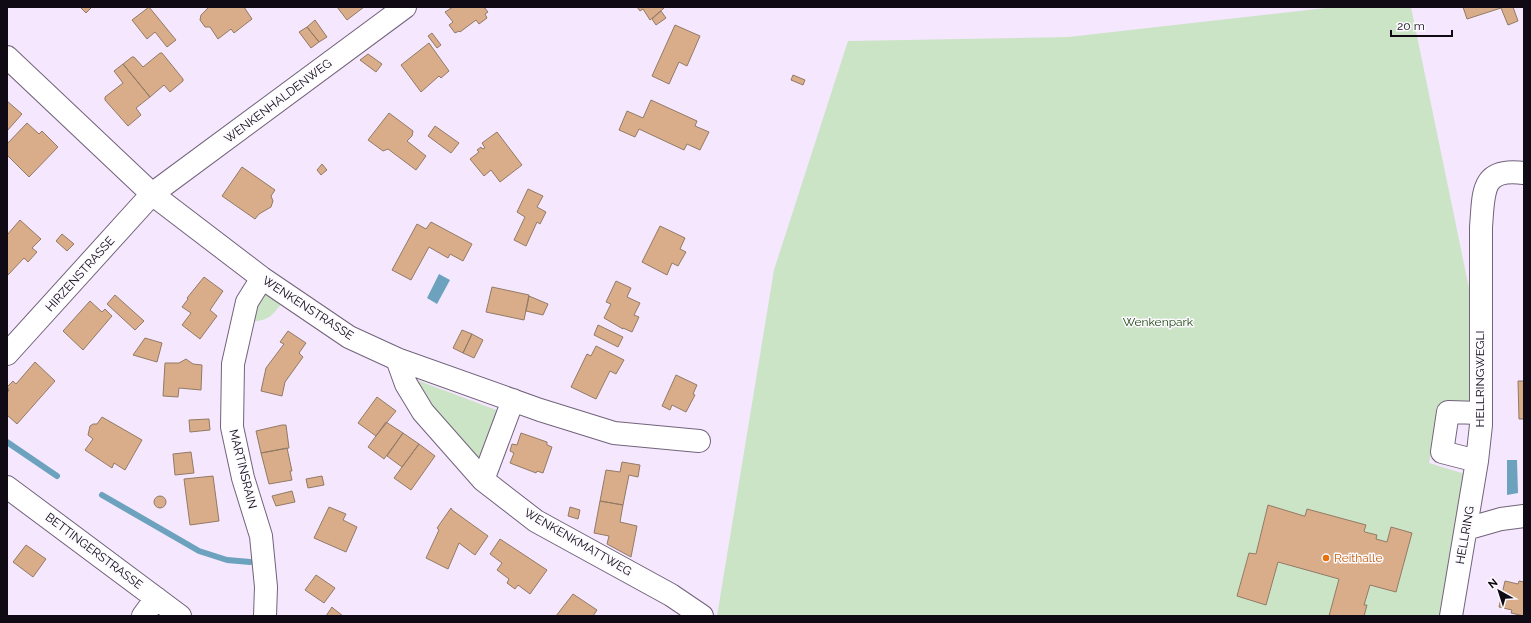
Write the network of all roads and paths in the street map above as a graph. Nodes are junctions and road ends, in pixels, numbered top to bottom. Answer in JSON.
{"nodes":[{"id":1,"x":405,"y":7,"type":"edge"},
{"id":2,"x":7,"y":57,"type":"edge"},
{"id":3,"x":1524,"y":173,"type":"edge"},
{"id":4,"x":152,"y":194,"type":"junction"},
{"id":5,"x":262,"y":278,"type":"junction"},
{"id":6,"x":7,"y":354,"type":"edge"},
{"id":7,"x":397,"y":359,"type":"junction"},
{"id":8,"x":513,"y":400,"type":"junction"},
{"id":9,"x":1481,"y":413,"type":"junction"},
{"id":10,"x":699,"y":440,"type":"dead end"},
{"id":11,"x":1478,"y":457,"type":"junction"},
{"id":12,"x":483,"y":480,"type":"junction"},
{"id":13,"x":7,"y":487,"type":"edge"},
{"id":14,"x":1524,"y":516,"type":"edge"},
{"id":15,"x":1466,"y":529,"type":"junction"},
{"id":16,"x":156,"y":598,"type":"junction"},
{"id":17,"x":143,"y":616,"type":"edge"},
{"id":18,"x":180,"y":616,"type":"edge"},
{"id":19,"x":265,"y":616,"type":"edge"},
{"id":20,"x":702,"y":616,"type":"edge"},
{"id":21,"x":1451,"y":616,"type":"edge"}],
"edges":[{"from":1,"to":4,"type":"street","name":"WENKENHALDENWEG"},
{"from":2,"to":4,"type":"street","name":"WENKENSTRASSE"},
{"from":3,"to":9,"type":"street","name":"HELLRINGWEGLI"},
{"from":4,"to":5,"type":"street","name":"WENKENSTRASSE"},
{"from":4,"to":6,"type":"street","name":"HIRZENSTRASSE"},
{"from":5,"to":7,"type":"street","name":"WENKENSTRASSE"},
{"from":5,"to":19,"type":"street","name":"MARTINSRAIN"},
{"from":7,"to":8,"type":"street","name":"WENKENSTRASSE"},
{"from":7,"to":12,"type":"street","name":"WENKENKMATTWEG"},
{"from":8,"to":10,"type":"street","name":"WENKENSTRASSE"},
{"from":8,"to":12,"type":"street"},
{"from":9,"to":11,"type":"street","name":"HELLRINGWEGLI"},
{"from":9,"to":11,"type":"street"},
{"from":11,"to":15,"type":"street","name":"HELLRING"},
{"from":12,"to":20,"type":"street","name":"WENKENKMATTWEG"},
{"from":13,"to":16,"type":"street","name":"BETTINGERSTRASSE"},
{"from":14,"to":15,"type":"street"},
{"from":15,"to":21,"type":"street","name":"HELLRING"},
{"from":16,"to":17,"type":"street"},
{"from":16,"to":18,"type":"street","name":"BETTINGERSTRASSE"}]}
